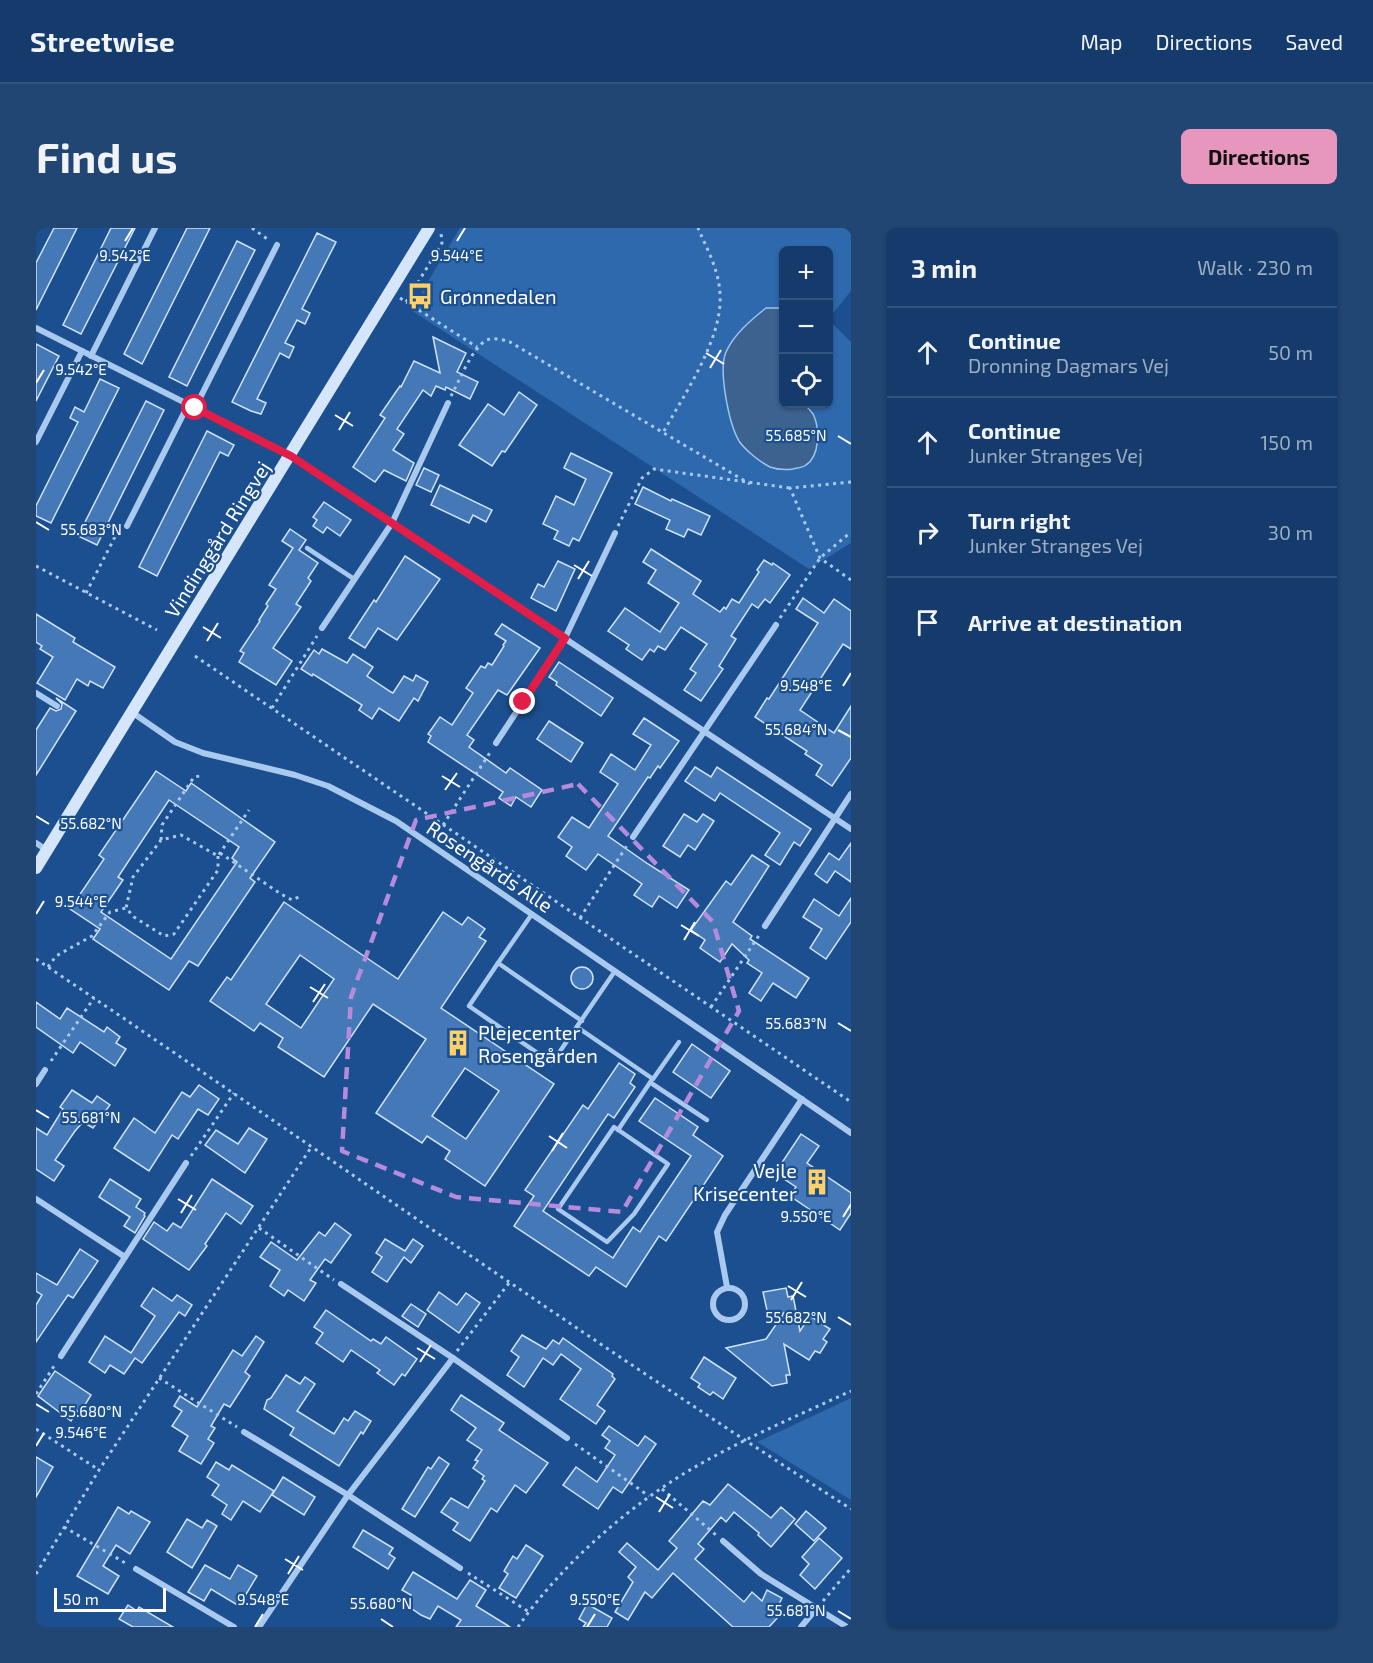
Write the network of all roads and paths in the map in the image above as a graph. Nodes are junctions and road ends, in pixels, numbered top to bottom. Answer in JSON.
{"nodes":[{"id":1,"x":155,"y":228,"type":"edge"},
{"id":2,"x":252,"y":228,"type":"edge"},
{"id":3,"x":698,"y":228,"type":"edge"},
{"id":4,"x":434,"y":230,"type":"edge"},
{"id":5,"x":277,"y":245,"type":"joint"},
{"id":6,"x":391,"y":291,"type":"junction"},
{"id":7,"x":406,"y":302,"type":"junction"},
{"id":8,"x":36,"y":328,"type":"edge"},
{"id":9,"x":477,"y":347,"type":"junction"},
{"id":10,"x":82,"y":351,"type":"junction"},
{"id":11,"x":91,"y":356,"type":"junction"},
{"id":12,"x":448,"y":402,"type":"joint"},
{"id":13,"x":188,"y":405,"type":"junction"},
{"id":14,"x":195,"y":408,"type":"junction"},
{"id":15,"x":664,"y":432,"type":"junction"},
{"id":16,"x":36,"y":442,"type":"edge"},
{"id":17,"x":291,"y":456,"type":"junction"},
{"id":18,"x":851,"y":482,"type":"edge"},
{"id":19,"x":750,"y":484,"type":"junction"},
{"id":20,"x":790,"y":488,"type":"junction"},
{"id":21,"x":392,"y":523,"type":"junction"},
{"id":22,"x":127,"y":526,"type":"joint"},
{"id":23,"x":851,"y":532,"type":"edge"},
{"id":24,"x":615,"y":533,"type":"joint"},
{"id":25,"x":307,"y":548,"type":"dead end"},
{"id":26,"x":820,"y":558,"type":"junction"},
{"id":27,"x":36,"y":566,"type":"edge"},
{"id":28,"x":354,"y":579,"type":"junction"},
{"id":29,"x":851,"y":580,"type":"edge"},
{"id":30,"x":86,"y":593,"type":"junction"},
{"id":31,"x":776,"y":625,"type":"joint"},
{"id":32,"x":322,"y":628,"type":"joint"},
{"id":33,"x":157,"y":630,"type":"dead end"},
{"id":34,"x":565,"y":638,"type":"junction"},
{"id":35,"x":195,"y":656,"type":"dead end"},
{"id":36,"x":36,"y":693,"type":"edge"},
{"id":37,"x":57,"y":706,"type":"dead end"},
{"id":38,"x":272,"y":708,"type":"junction"},
{"id":39,"x":133,"y":713,"type":"junction"},
{"id":40,"x":704,"y":730,"type":"junction"},
{"id":41,"x":496,"y":743,"type":"joint"},
{"id":42,"x":200,"y":776,"type":"dead end"},
{"id":43,"x":851,"y":794,"type":"edge"},
{"id":44,"x":249,"y":810,"type":"dead end"},
{"id":45,"x":835,"y":818,"type":"junction"},
{"id":46,"x":443,"y":825,"type":"junction"},
{"id":47,"x":851,"y":829,"type":"edge"},
{"id":48,"x":633,"y":837,"type":"joint"},
{"id":49,"x":161,"y":840,"type":"junction"},
{"id":50,"x":36,"y":843,"type":"edge"},
{"id":51,"x":47,"y":850,"type":"junction"},
{"id":52,"x":219,"y":855,"type":"junction"},
{"id":53,"x":36,"y":868,"type":"edge"},
{"id":54,"x":301,"y":896,"type":"dead end"},
{"id":55,"x":126,"y":908,"type":"junction"},
{"id":56,"x":532,"y":914,"type":"junction"},
{"id":57,"x":580,"y":918,"type":"junction"},
{"id":58,"x":765,"y":926,"type":"joint"},
{"id":59,"x":36,"y":959,"type":"edge"},
{"id":60,"x":498,"y":963,"type":"junction"},
{"id":61,"x":48,"y":967,"type":"junction"},
{"id":62,"x":615,"y":971,"type":"junction"},
{"id":63,"x":94,"y":998,"type":"junction"},
{"id":64,"x":711,"y":1007,"type":"junction"},
{"id":65,"x":582,"y":1021,"type":"junction"},
{"id":66,"x":577,"y":1027,"type":"junction"},
{"id":67,"x":679,"y":1042,"type":"dead end"},
{"id":68,"x":45,"y":1070,"type":"joint"},
{"id":69,"x":652,"y":1081,"type":"junction"},
{"id":70,"x":36,"y":1084,"type":"edge"},
{"id":71,"x":234,"y":1093,"type":"junction"},
{"id":72,"x":802,"y":1100,"type":"junction"},
{"id":73,"x":851,"y":1102,"type":"edge"},
{"id":74,"x":707,"y":1120,"type":"dead end"},
{"id":75,"x":618,"y":1130,"type":"junction"},
{"id":76,"x":851,"y":1133,"type":"edge"},
{"id":77,"x":312,"y":1146,"type":"junction"},
{"id":78,"x":186,"y":1163,"type":"joint"},
{"id":79,"x":36,"y":1199,"type":"edge"},
{"id":80,"x":259,"y":1228,"type":"junction"},
{"id":81,"x":124,"y":1257,"type":"junction"},
{"id":82,"x":509,"y":1283,"type":"junction"},
{"id":83,"x":341,"y":1284,"type":"joint"},
{"id":84,"x":727,"y":1287,"type":"junction"},
{"id":85,"x":61,"y":1356,"type":"joint"},
{"id":86,"x":453,"y":1358,"type":"junction"},
{"id":87,"x":159,"y":1378,"type":"junction"},
{"id":88,"x":851,"y":1391,"type":"edge"},
{"id":89,"x":36,"y":1394,"type":"edge"},
{"id":90,"x":36,"y":1429,"type":"edge"},
{"id":91,"x":244,"y":1432,"type":"joint"},
{"id":92,"x":567,"y":1438,"type":"joint"},
{"id":93,"x":745,"y":1441,"type":"junction"},
{"id":94,"x":99,"y":1470,"type":"junction"},
{"id":95,"x":662,"y":1489,"type":"junction"},
{"id":96,"x":348,"y":1495,"type":"junction"},
{"id":97,"x":649,"y":1496,"type":"junction"},
{"id":98,"x":851,"y":1509,"type":"edge"},
{"id":99,"x":64,"y":1527,"type":"junction"},
{"id":100,"x":723,"y":1541,"type":"joint"},
{"id":101,"x":460,"y":1568,"type":"joint"},
{"id":102,"x":851,"y":1568,"type":"edge"},
{"id":103,"x":136,"y":1569,"type":"joint"},
{"id":104,"x":36,"y":1574,"type":"edge"},
{"id":105,"x":816,"y":1609,"type":"junction"},
{"id":106,"x":529,"y":1612,"type":"junction"},
{"id":107,"x":519,"y":1626,"type":"edge"},
{"id":108,"x":234,"y":1627,"type":"edge"},
{"id":109,"x":259,"y":1627,"type":"edge"},
{"id":110,"x":525,"y":1627,"type":"edge"},
{"id":111,"x":801,"y":1627,"type":"edge"},
{"id":112,"x":847,"y":1627,"type":"edge"}],
"edges":[{"from":1,"to":11,"type":"street"},
{"from":2,"to":5,"type":"path"},
{"from":3,"to":15,"type":"path"},
{"from":4,"to":6,"type":"street","name":"Vindinggård Ringvej"},
{"from":4,"to":7,"type":"path"},
{"from":5,"to":14,"type":"street"},
{"from":6,"to":7,"type":"path"},
{"from":6,"to":17,"type":"street","name":"Vindinggård Ringvej"},
{"from":7,"to":9,"type":"path"},
{"from":8,"to":10,"type":"street"},
{"from":9,"to":12,"type":"path"},
{"from":9,"to":15,"type":"path"},
{"from":10,"to":11,"type":"street"},
{"from":10,"to":16,"type":"street"},
{"from":11,"to":13,"type":"street"},
{"from":12,"to":21,"type":"street"},
{"from":13,"to":14,"type":"street"},
{"from":13,"to":22,"type":"street"},
{"from":14,"to":17,"type":"street"},
{"from":15,"to":19,"type":"path"},
{"from":17,"to":21,"type":"street"},
{"from":17,"to":39,"type":"street","name":"Vindinggård Ringvej"},
{"from":18,"to":20,"type":"path"},
{"from":19,"to":20,"type":"path"},
{"from":19,"to":24,"type":"path"},
{"from":20,"to":26,"type":"path"},
{"from":21,"to":28,"type":"street"},
{"from":21,"to":34,"type":"street"},
{"from":22,"to":30,"type":"path"},
{"from":23,"to":26,"type":"path"},
{"from":24,"to":34,"type":"street"},
{"from":25,"to":28,"type":"lane"},
{"from":26,"to":29,"type":"path"},
{"from":26,"to":31,"type":"path"},
{"from":27,"to":30,"type":"path"},
{"from":28,"to":32,"type":"street"},
{"from":30,"to":33,"type":"path"},
{"from":31,"to":40,"type":"street"},
{"from":32,"to":38,"type":"path"},
{"from":34,"to":40,"type":"street"},
{"from":34,"to":41,"type":"street"},
{"from":35,"to":38,"type":"path"},
{"from":36,"to":37,"type":"street"},
{"from":38,"to":46,"type":"path"},
{"from":39,"to":51,"type":"street","name":"Vindinggård Ringvej"},
{"from":39,"to":56,"type":"street","name":"Rosengårds Alle"},
{"from":40,"to":45,"type":"street"},
{"from":40,"to":48,"type":"street"},
{"from":41,"to":46,"type":"path"},
{"from":42,"to":49,"type":"path"},
{"from":43,"to":45,"type":"street"},
{"from":44,"to":52,"type":"path"},
{"from":45,"to":47,"type":"street"},
{"from":45,"to":58,"type":"street"},
{"from":46,"to":57,"type":"path"},
{"from":48,"to":57,"type":"path"},
{"from":49,"to":52,"type":"path"},
{"from":49,"to":55,"type":"path"},
{"from":50,"to":51,"type":"street"},
{"from":51,"to":53,"type":"street","name":"Vindinggård Ringvej"},
{"from":52,"to":54,"type":"path"},
{"from":52,"to":55,"type":"path"},
{"from":55,"to":61,"type":"path"},
{"from":56,"to":60,"type":"lane"},
{"from":56,"to":62,"type":"street","name":"Rosengårds Alle"},
{"from":57,"to":64,"type":"path"},
{"from":58,"to":64,"type":"path"},
{"from":59,"to":61,"type":"path"},
{"from":60,"to":65,"type":"lane"},
{"from":60,"to":66,"type":"lane"},
{"from":61,"to":63,"type":"path"},
{"from":62,"to":65,"type":"lane"},
{"from":62,"to":72,"type":"street","name":"Rosengårds Alle"},
{"from":63,"to":68,"type":"path"},
{"from":63,"to":71,"type":"path"},
{"from":64,"to":73,"type":"path"},
{"from":65,"to":66,"type":"lane"},
{"from":66,"to":69,"type":"lane"},
{"from":67,"to":69,"type":"lane"},
{"from":68,"to":70,"type":"street"},
{"from":69,"to":74,"type":"lane"},
{"from":69,"to":75,"type":"lane"},
{"from":71,"to":77,"type":"path"},
{"from":71,"to":78,"type":"path"},
{"from":72,"to":76,"type":"street","name":"Rosengårds Alle"},
{"from":72,"to":84,"type":"street"},
{"from":75,"to":75,"type":"lane"},
{"from":77,"to":80,"type":"path"},
{"from":77,"to":82,"type":"path"},
{"from":78,"to":81,"type":"street"},
{"from":79,"to":81,"type":"street"},
{"from":80,"to":83,"type":"path"},
{"from":80,"to":87,"type":"path"},
{"from":81,"to":85,"type":"street"},
{"from":82,"to":86,"type":"path"},
{"from":82,"to":93,"type":"path"},
{"from":83,"to":86,"type":"street"},
{"from":84,"to":84,"type":"street"},
{"from":85,"to":89,"type":"path"},
{"from":86,"to":92,"type":"street"},
{"from":86,"to":96,"type":"street"},
{"from":87,"to":91,"type":"path"},
{"from":87,"to":94,"type":"path"},
{"from":88,"to":93,"type":"path"},
{"from":90,"to":94,"type":"path"},
{"from":91,"to":96,"type":"street"},
{"from":92,"to":97,"type":"path"},
{"from":93,"to":95,"type":"path"},
{"from":93,"to":98,"type":"path"},
{"from":94,"to":99,"type":"path"},
{"from":95,"to":97,"type":"path"},
{"from":95,"to":100,"type":"path"},
{"from":96,"to":101,"type":"street"},
{"from":96,"to":109,"type":"street"},
{"from":97,"to":106,"type":"path"},
{"from":99,"to":103,"type":"path"},
{"from":99,"to":104,"type":"path"},
{"from":100,"to":105,"type":"street"},
{"from":101,"to":106,"type":"path"},
{"from":102,"to":105,"type":"path"},
{"from":103,"to":108,"type":"street"},
{"from":105,"to":111,"type":"street"},
{"from":105,"to":112,"type":"street"},
{"from":106,"to":107,"type":"path"},
{"from":107,"to":110,"type":"path"}]}
